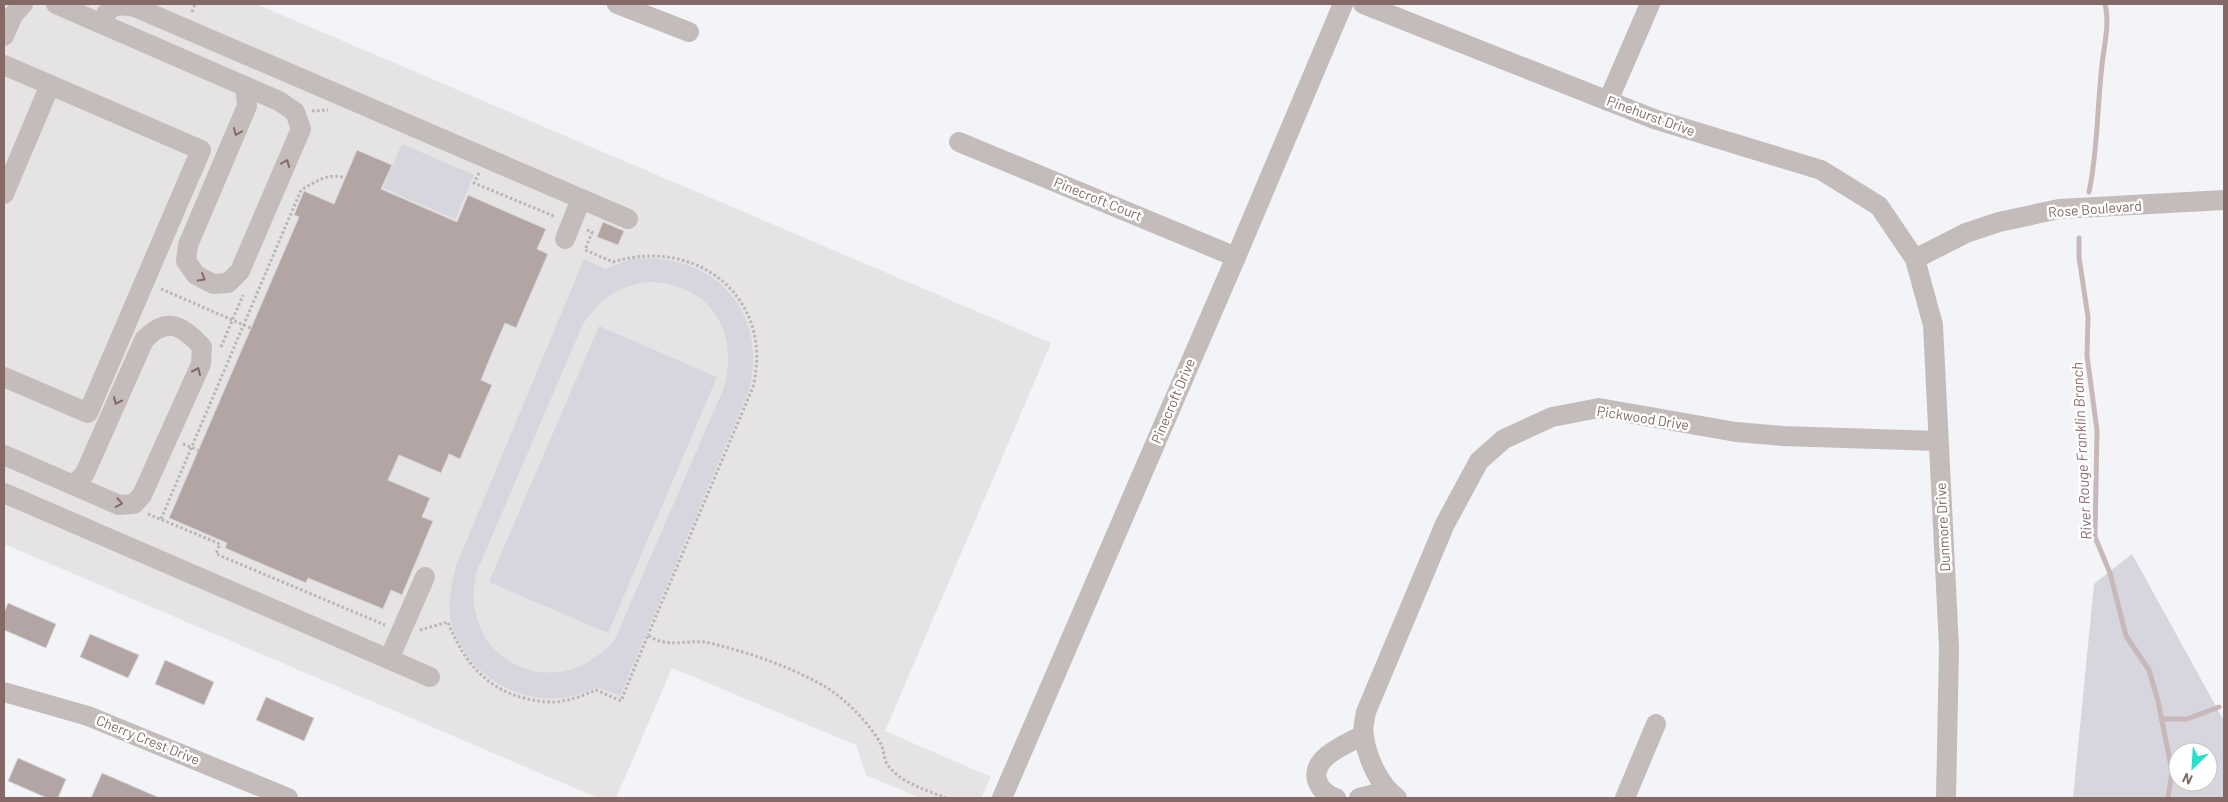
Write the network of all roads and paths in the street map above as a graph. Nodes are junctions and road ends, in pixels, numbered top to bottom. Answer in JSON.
{"nodes":[{"id":1,"x":24,"y":4,"type":"edge"},
{"id":2,"x":56,"y":4,"type":"edge"},
{"id":3,"x":617,"y":4,"type":"edge"},
{"id":4,"x":1343,"y":4,"type":"edge"},
{"id":5,"x":1363,"y":4,"type":"edge"},
{"id":6,"x":1650,"y":4,"type":"edge"},
{"id":7,"x":101,"y":23,"type":"junction"},
{"id":8,"x":688,"y":32,"type":"dead end"},
{"id":9,"x":4,"y":36,"type":"edge"},
{"id":10,"x":4,"y":65,"type":"edge"},
{"id":11,"x":50,"y":86,"type":"junction"},
{"id":12,"x":245,"y":86,"type":"junction"},
{"id":13,"x":1608,"y":101,"type":"junction"},
{"id":14,"x":330,"y":110,"type":"dead end"},
{"id":15,"x":296,"y":117,"type":"junction"},
{"id":16,"x":959,"y":142,"type":"dead end"},
{"id":17,"x":480,"y":170,"type":"dead end"},
{"id":18,"x":345,"y":178,"type":"dead end"},
{"id":19,"x":4,"y":194,"type":"edge"},
{"id":20,"x":581,"y":199,"type":"junction"},
{"id":21,"x":2224,"y":200,"type":"edge"},
{"id":22,"x":628,"y":218,"type":"dead end"},
{"id":23,"x":568,"y":231,"type":"junction"},
{"id":24,"x":1236,"y":257,"type":"junction"},
{"id":25,"x":1915,"y":258,"type":"junction"},
{"id":26,"x":144,"y":282,"type":"junction"},
{"id":27,"x":244,"y":325,"type":"junction"},
{"id":28,"x":251,"y":328,"type":"dead end"},
{"id":29,"x":4,"y":377,"type":"edge"},
{"id":30,"x":1938,"y":441,"type":"junction"},
{"id":31,"x":4,"y":455,"type":"edge"},
{"id":32,"x":74,"y":485,"type":"junction"},
{"id":33,"x":4,"y":493,"type":"edge"},
{"id":34,"x":141,"y":517,"type":"dead end"},
{"id":35,"x":161,"y":518,"type":"junction"},
{"id":36,"x":425,"y":577,"type":"dead end"},
{"id":37,"x":401,"y":630,"type":"junction"},
{"id":38,"x":648,"y":635,"type":"junction"},
{"id":39,"x":388,"y":659,"type":"junction"},
{"id":40,"x":430,"y":677,"type":"dead end"},
{"id":41,"x":4,"y":692,"type":"edge"},
{"id":42,"x":1656,"y":724,"type":"dead end"},
{"id":43,"x":1363,"y":734,"type":"junction"},
{"id":44,"x":1392,"y":795,"type":"edge"},
{"id":45,"x":288,"y":798,"type":"edge"},
{"id":46,"x":946,"y":798,"type":"edge"},
{"id":47,"x":1002,"y":798,"type":"edge"},
{"id":48,"x":1336,"y":798,"type":"edge"},
{"id":49,"x":1359,"y":798,"type":"edge"},
{"id":50,"x":1625,"y":798,"type":"edge"},
{"id":51,"x":1946,"y":798,"type":"edge"}],
"edges":[{"from":1,"to":9,"type":"street"},
{"from":2,"to":7,"type":"street"},
{"from":3,"to":8,"type":"street"},
{"from":4,"to":24,"type":"street","name":"Pinecroft Drive"},
{"from":5,"to":13,"type":"street","name":"Pinehurst Drive"},
{"from":6,"to":13,"type":"street"},
{"from":7,"to":12,"type":"street"},
{"from":7,"to":20,"type":"street"},
{"from":10,"to":11,"type":"street"},
{"from":11,"to":19,"type":"street"},
{"from":11,"to":26,"type":"street"},
{"from":12,"to":15,"type":"street"},
{"from":12,"to":15,"type":"street","one_way":true},
{"from":13,"to":25,"type":"street","name":"Pinehurst Drive"},
{"from":14,"to":15,"type":"path"},
{"from":16,"to":24,"type":"street","name":"Pinecroft Court"},
{"from":17,"to":23,"type":"path"},
{"from":18,"to":27,"type":"path"},
{"from":20,"to":22,"type":"street"},
{"from":20,"to":23,"type":"street"},
{"from":21,"to":25,"type":"street","name":"Rose Boulevard"},
{"from":23,"to":38,"type":"path"},
{"from":24,"to":47,"type":"street","name":"Pinecroft Drive"},
{"from":25,"to":30,"type":"street","name":"Dunmore Drive"},
{"from":26,"to":27,"type":"path"},
{"from":26,"to":29,"type":"street"},
{"from":27,"to":28,"type":"path"},
{"from":27,"to":35,"type":"path"},
{"from":30,"to":43,"type":"street","name":"Pickwood Drive"},
{"from":30,"to":51,"type":"street","name":"Dunmore Drive"},
{"from":31,"to":32,"type":"street"},
{"from":32,"to":32,"type":"street","one_way":true},
{"from":33,"to":39,"type":"street"},
{"from":34,"to":35,"type":"path"},
{"from":35,"to":37,"type":"path"},
{"from":36,"to":37,"type":"street"},
{"from":37,"to":38,"type":"path"},
{"from":37,"to":39,"type":"street"},
{"from":38,"to":46,"type":"path"},
{"from":39,"to":40,"type":"street"},
{"from":41,"to":45,"type":"street","name":"Cherry Crest Drive"},
{"from":42,"to":50,"type":"street"},
{"from":43,"to":44,"type":"street","name":"Pickwood Drive"},
{"from":43,"to":48,"type":"street"},
{"from":44,"to":49,"type":"street","name":"Pickwood Drive"}]}
